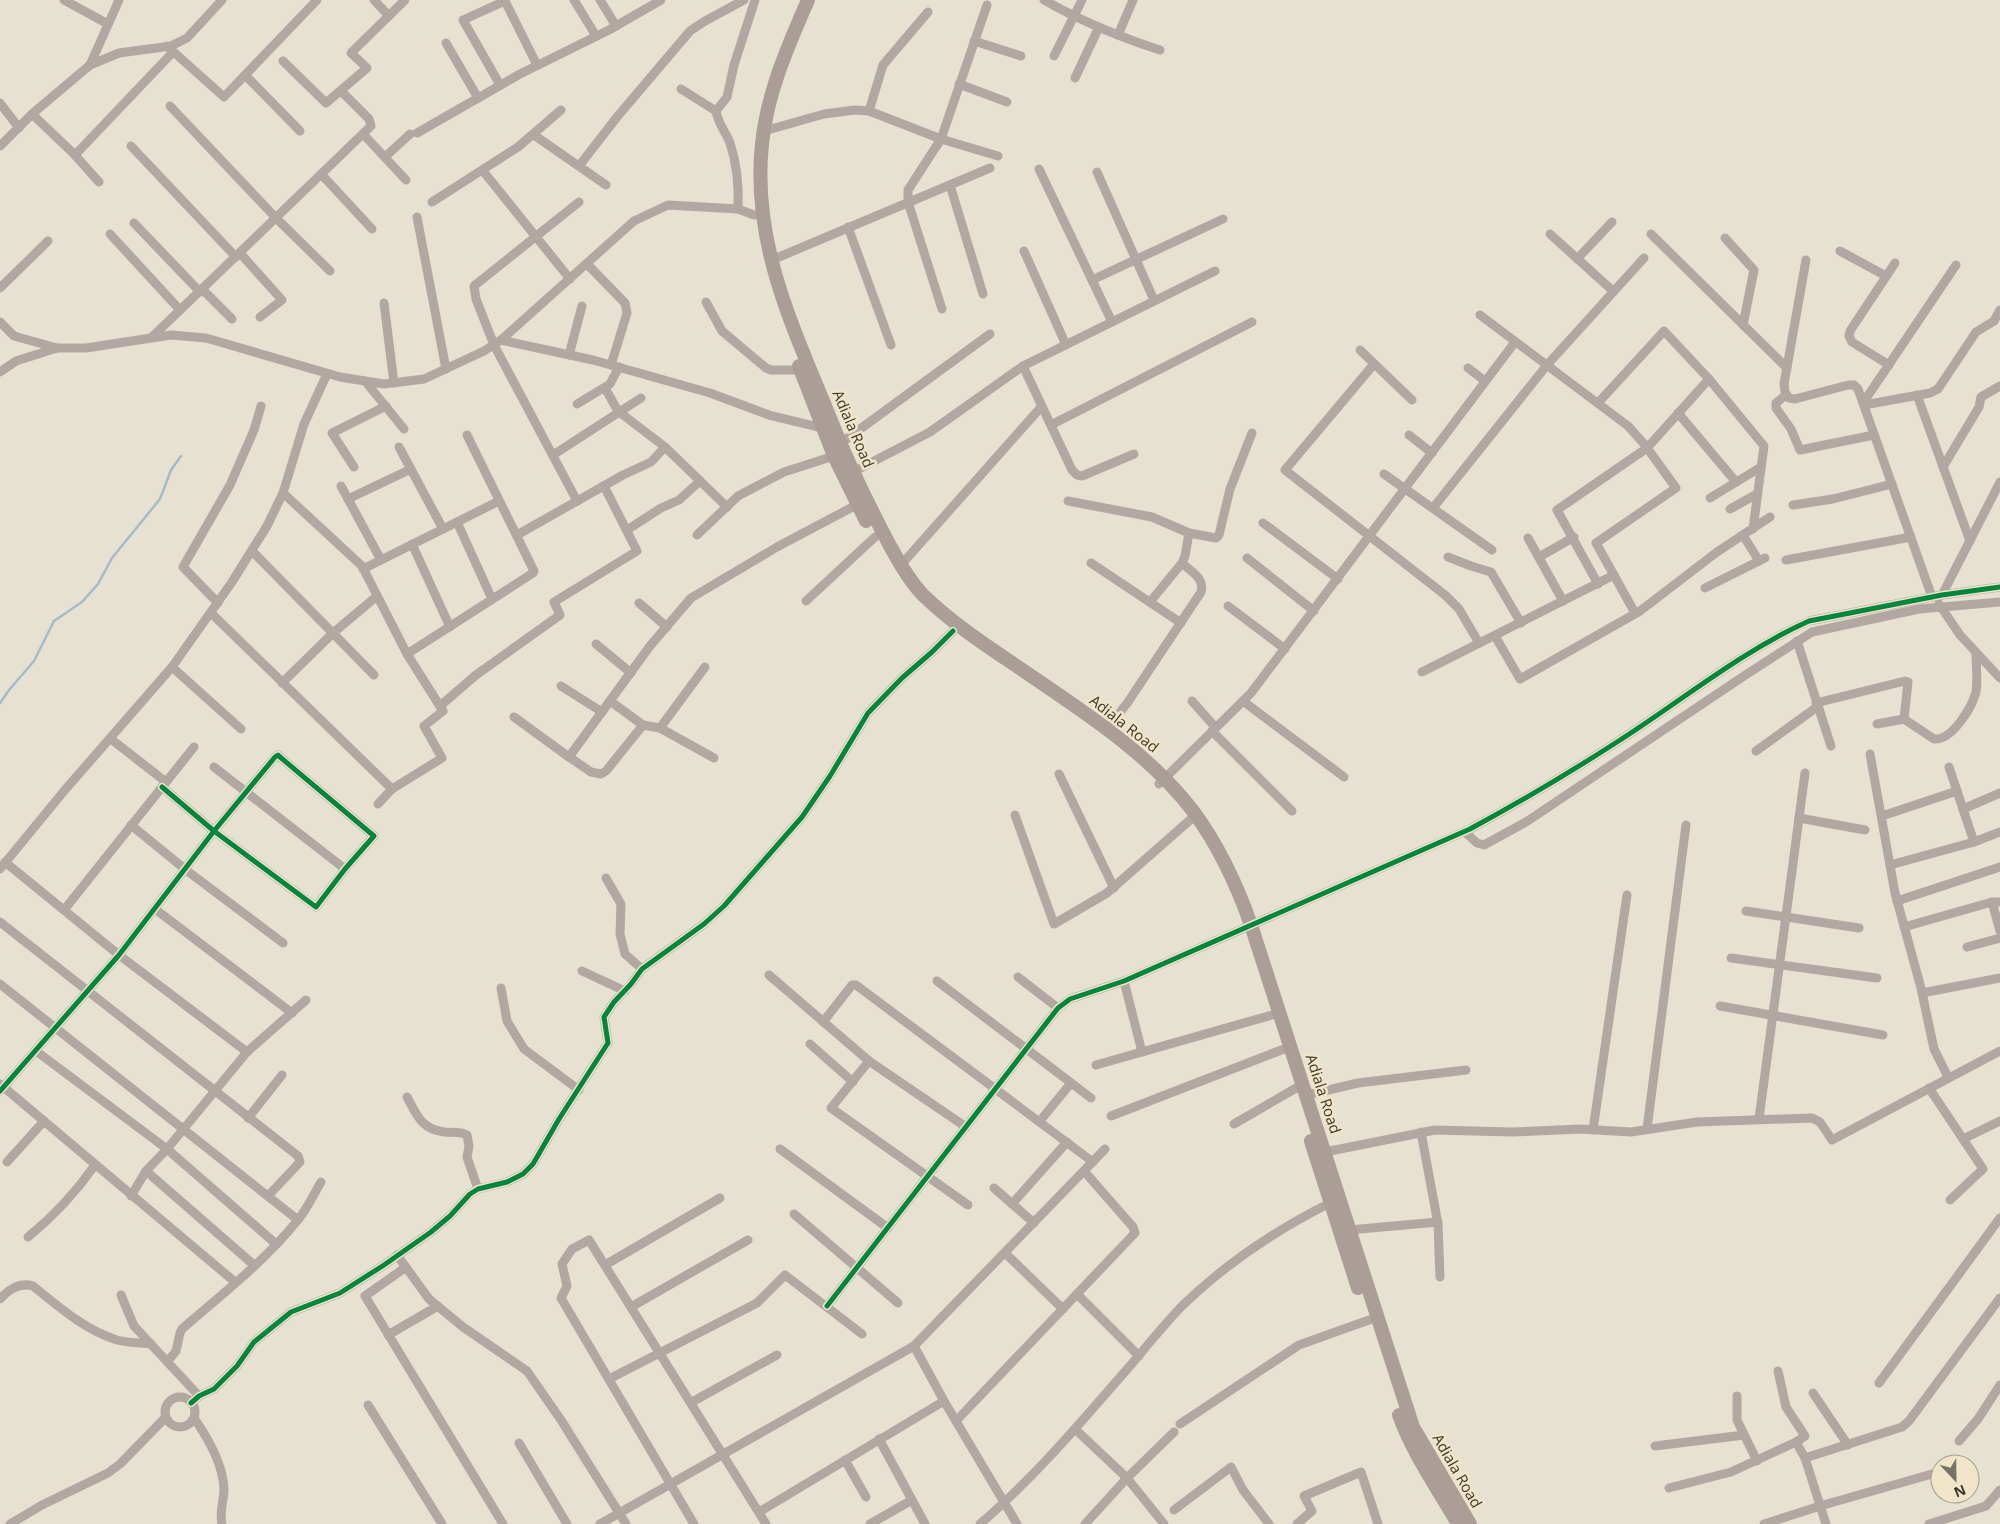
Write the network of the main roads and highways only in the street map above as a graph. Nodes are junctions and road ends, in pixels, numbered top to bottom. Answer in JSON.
{"nodes":[{"id":1,"x":799,"y":0,"type":"edge"},
{"id":2,"x":808,"y":0,"type":"edge"},
{"id":3,"x":758,"y":214,"type":"junction"},
{"id":4,"x":838,"y":450,"type":"junction"},
{"id":5,"x":862,"y":502,"type":"junction"},
{"id":6,"x":879,"y":534,"type":"junction"},
{"id":7,"x":1162,"y":781,"type":"junction"},
{"id":8,"x":1247,"y":927,"type":"junction"},
{"id":9,"x":1301,"y":1091,"type":"junction"},
{"id":10,"x":1458,"y":1524,"type":"edge"},
{"id":11,"x":1470,"y":1524,"type":"edge"}],
"edges":[{"from":1,"to":3,"type":"main road","name":"Adiala Road"},
{"from":2,"to":3,"type":"main road","name":"Adiala Road"},
{"from":3,"to":4,"type":"main road","name":"Adiala Road"},
{"from":3,"to":4,"type":"main road","name":"Adiala Road"},
{"from":4,"to":5,"type":"main road","name":"Adiala Road"},
{"from":4,"to":5,"type":"main road","name":"Adiala Road"},
{"from":5,"to":6,"type":"main road","name":"Adiala Road"},
{"from":6,"to":7,"type":"main road","name":"Adiala Road"},
{"from":6,"to":7,"type":"main road","name":"Adiala Road"},
{"from":7,"to":8,"type":"main road","name":"Adiala Road"},
{"from":7,"to":8,"type":"main road","name":"Adiala Road"},
{"from":8,"to":9,"type":"main road","name":"Adiala Road"},
{"from":8,"to":9,"type":"main road","name":"Adiala Road"},
{"from":9,"to":10,"type":"main road","name":"Adiala Road"},
{"from":9,"to":11,"type":"main road","name":"Adiala Road"}]}
